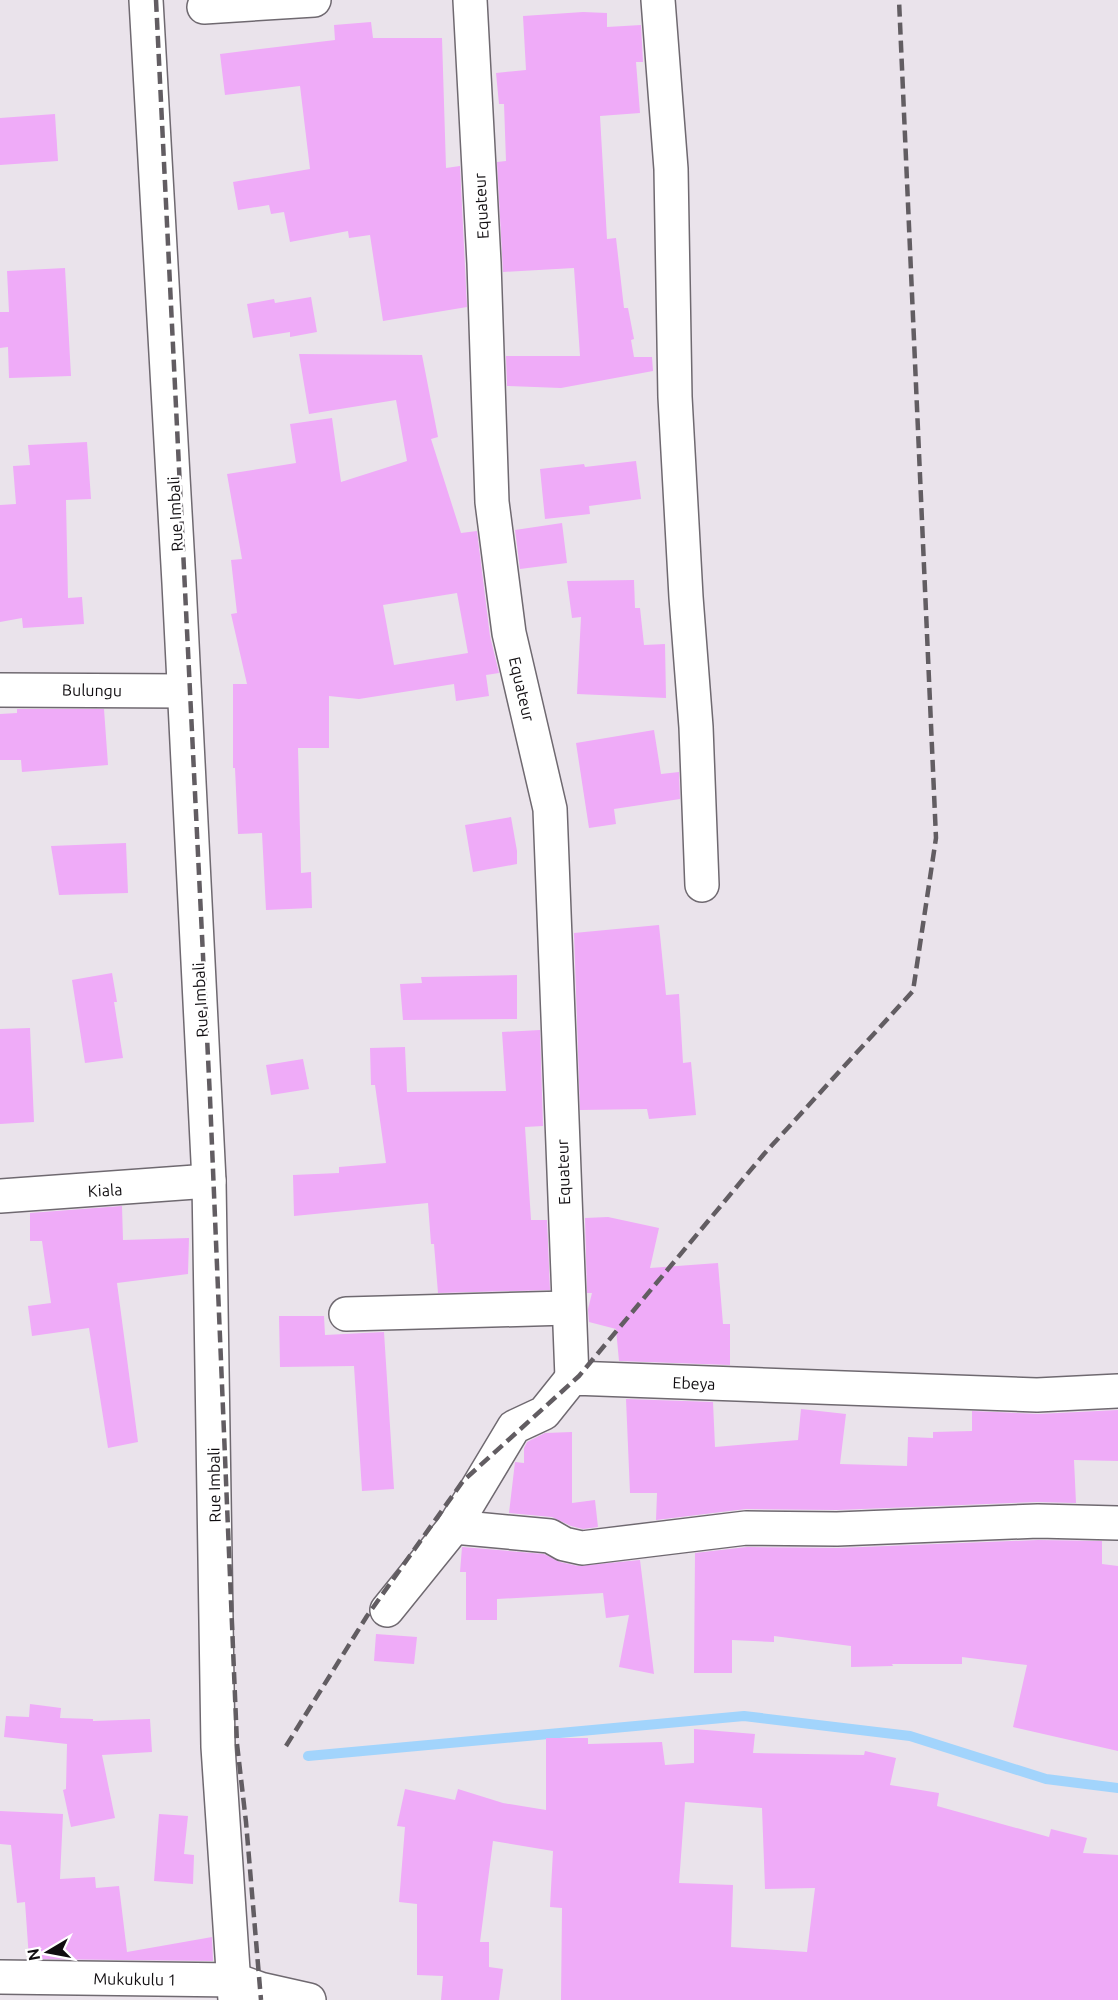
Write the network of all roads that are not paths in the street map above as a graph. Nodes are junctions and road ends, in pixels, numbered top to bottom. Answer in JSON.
{"nodes":[{"id":1,"x":146,"y":0,"type":"edge"},
{"id":2,"x":314,"y":0,"type":"edge"},
{"id":3,"x":470,"y":0,"type":"edge"},
{"id":4,"x":658,"y":0,"type":"edge"},
{"id":5,"x":204,"y":7,"type":"dead end"},
{"id":6,"x":0,"y":690,"type":"edge"},
{"id":7,"x":184,"y":691,"type":"junction"},
{"id":8,"x":702,"y":885,"type":"dead end"},
{"id":9,"x":209,"y":1181,"type":"junction"},
{"id":10,"x":0,"y":1196,"type":"edge"},
{"id":11,"x":568,"y":1308,"type":"junction"},
{"id":12,"x":346,"y":1314,"type":"dead end"},
{"id":13,"x":572,"y":1378,"type":"junction"},
{"id":14,"x":1118,"y":1391,"type":"edge"},
{"id":15,"x":1118,"y":1523,"type":"edge"},
{"id":16,"x":454,"y":1527,"type":"junction"},
{"id":17,"x":387,"y":1610,"type":"dead end"},
{"id":18,"x":0,"y":1977,"type":"edge"},
{"id":19,"x":235,"y":1990,"type":"edge"},
{"id":20,"x":309,"y":2000,"type":"edge"}],
"edges":[{"from":1,"to":7,"type":"street","name":"Rue Imbali"},
{"from":2,"to":5,"type":"street"},
{"from":3,"to":11,"type":"street","name":"Equateur"},
{"from":4,"to":8,"type":"street"},
{"from":6,"to":7,"type":"street","name":"Bulungu"},
{"from":7,"to":9,"type":"street","name":"Rue Imbali"},
{"from":9,"to":10,"type":"street","name":"Kiala"},
{"from":9,"to":19,"type":"street","name":"Rue Imbali"},
{"from":11,"to":12,"type":"street"},
{"from":11,"to":13,"type":"street","name":"Equateur"},
{"from":13,"to":14,"type":"street","name":"Ebeya"},
{"from":13,"to":16,"type":"street"},
{"from":15,"to":16,"type":"street"},
{"from":16,"to":17,"type":"street"},
{"from":18,"to":19,"type":"street","name":"Mukukulu 1"},
{"from":19,"to":20,"type":"street","name":"Mukukulu 1"}]}
